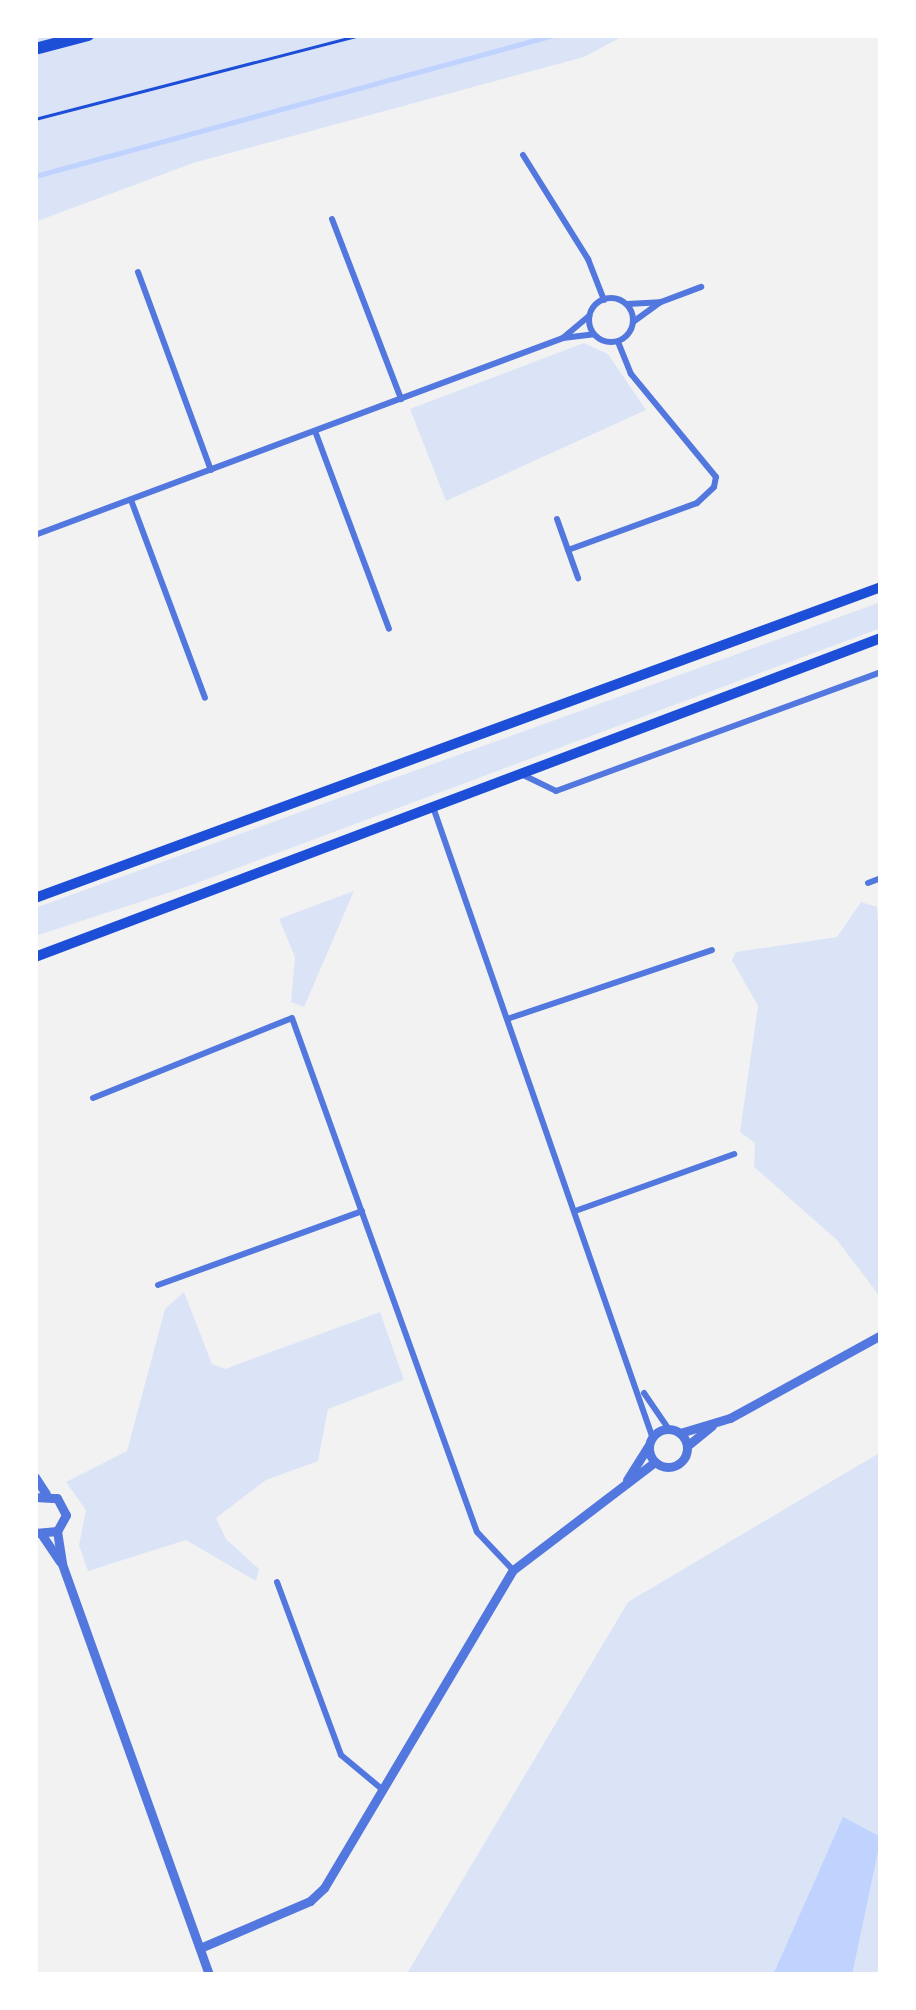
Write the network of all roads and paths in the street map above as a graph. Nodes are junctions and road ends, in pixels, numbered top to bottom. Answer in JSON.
{"nodes":[{"id":1,"x":55,"y":35,"type":"edge"},
{"id":2,"x":88,"y":35,"type":"edge"},
{"id":3,"x":359,"y":35,"type":"edge"},
{"id":4,"x":35,"y":46,"type":"edge"},
{"id":5,"x":35,"y":119,"type":"edge"},
{"id":6,"x":523,"y":155,"type":"dead end"},
{"id":7,"x":332,"y":219,"type":"dead end"},
{"id":8,"x":138,"y":272,"type":"dead end"},
{"id":9,"x":701,"y":287,"type":"dead end"},
{"id":10,"x":604,"y":300,"type":"junction"},
{"id":11,"x":661,"y":302,"type":"junction"},
{"id":12,"x":626,"y":304,"type":"junction"},
{"id":13,"x":590,"y":316,"type":"junction"},
{"id":14,"x":633,"y":322,"type":"junction"},
{"id":15,"x":594,"y":334,"type":"junction"},
{"id":16,"x":564,"y":338,"type":"junction"},
{"id":17,"x":618,"y":341,"type":"junction"},
{"id":18,"x":401,"y":398,"type":"junction"},
{"id":19,"x":315,"y":431,"type":"junction"},
{"id":20,"x":212,"y":470,"type":"junction"},
{"id":21,"x":131,"y":500,"type":"junction"},
{"id":22,"x":557,"y":519,"type":"dead end"},
{"id":23,"x":35,"y":535,"type":"edge"},
{"id":24,"x":568,"y":550,"type":"junction"},
{"id":25,"x":578,"y":578,"type":"dead end"},
{"id":26,"x":881,"y":587,"type":"edge"},
{"id":27,"x":389,"y":629,"type":"dead end"},
{"id":28,"x":881,"y":638,"type":"edge"},
{"id":29,"x":881,"y":672,"type":"edge"},
{"id":30,"x":206,"y":698,"type":"dead end"},
{"id":31,"x":520,"y":773,"type":"junction"},
{"id":32,"x":433,"y":806,"type":"junction"},
{"id":33,"x":881,"y":878,"type":"edge"},
{"id":34,"x":868,"y":883,"type":"dead end"},
{"id":35,"x":35,"y":898,"type":"edge"},
{"id":36,"x":712,"y":950,"type":"dead end"},
{"id":37,"x":35,"y":956,"type":"edge"},
{"id":38,"x":510,"y":1018,"type":"junction"},
{"id":39,"x":94,"y":1098,"type":"dead end"},
{"id":40,"x":734,"y":1154,"type":"dead end"},
{"id":41,"x":578,"y":1210,"type":"junction"},
{"id":42,"x":362,"y":1211,"type":"junction"},
{"id":43,"x":158,"y":1286,"type":"dead end"},
{"id":44,"x":881,"y":1335,"type":"edge"},
{"id":45,"x":640,"y":1388,"type":"junction"},
{"id":46,"x":718,"y":1422,"type":"junction"},
{"id":47,"x":668,"y":1428,"type":"junction"},
{"id":48,"x":680,"y":1433,"type":"junction"},
{"id":49,"x":651,"y":1441,"type":"junction"},
{"id":50,"x":687,"y":1446,"type":"junction"},
{"id":51,"x":655,"y":1462,"type":"junction"},
{"id":52,"x":35,"y":1477,"type":"edge"},
{"id":53,"x":626,"y":1482,"type":"junction"},
{"id":54,"x":40,"y":1495,"type":"edge"},
{"id":55,"x":57,"y":1532,"type":"junction"},
{"id":56,"x":38,"y":1534,"type":"edge"},
{"id":57,"x":62,"y":1564,"type":"junction"},
{"id":58,"x":513,"y":1570,"type":"junction"},
{"id":59,"x":277,"y":1582,"type":"dead end"},
{"id":60,"x":383,"y":1790,"type":"junction"},
{"id":61,"x":198,"y":1943,"type":"junction"},
{"id":62,"x":210,"y":1975,"type":"edge"}],
"edges":[{"from":1,"to":4,"type":"highway"},
{"from":2,"to":4,"type":"highway"},
{"from":3,"to":5,"type":"path"},
{"from":6,"to":10,"type":"street"},
{"from":7,"to":18,"type":"street"},
{"from":8,"to":20,"type":"street"},
{"from":9,"to":11,"type":"street"},
{"from":10,"to":12,"type":"street"},
{"from":10,"to":13,"type":"street"},
{"from":11,"to":12,"type":"street"},
{"from":11,"to":14,"type":"street"},
{"from":12,"to":14,"type":"street"},
{"from":13,"to":15,"type":"street"},
{"from":13,"to":16,"type":"street"},
{"from":14,"to":17,"type":"street"},
{"from":15,"to":16,"type":"street"},
{"from":15,"to":17,"type":"street"},
{"from":16,"to":18,"type":"street"},
{"from":17,"to":24,"type":"street"},
{"from":18,"to":19,"type":"street"},
{"from":19,"to":20,"type":"street"},
{"from":19,"to":27,"type":"street"},
{"from":20,"to":21,"type":"street"},
{"from":21,"to":23,"type":"street"},
{"from":21,"to":30,"type":"street"},
{"from":22,"to":24,"type":"street"},
{"from":24,"to":25,"type":"street"},
{"from":26,"to":35,"type":"main road"},
{"from":28,"to":31,"type":"main road"},
{"from":29,"to":31,"type":"street"},
{"from":31,"to":32,"type":"main road"},
{"from":32,"to":37,"type":"main road"},
{"from":32,"to":38,"type":"street"},
{"from":33,"to":34,"type":"street"},
{"from":36,"to":38,"type":"street"},
{"from":38,"to":41,"type":"street"},
{"from":39,"to":42,"type":"street"},
{"from":40,"to":41,"type":"street"},
{"from":41,"to":45,"type":"street"},
{"from":42,"to":43,"type":"street"},
{"from":42,"to":58,"type":"street"},
{"from":44,"to":46,"type":"street"},
{"from":45,"to":47,"type":"street"},
{"from":45,"to":49,"type":"street"},
{"from":46,"to":48,"type":"street"},
{"from":46,"to":50,"type":"street"},
{"from":47,"to":48,"type":"street"},
{"from":47,"to":49,"type":"street"},
{"from":48,"to":50,"type":"street"},
{"from":49,"to":51,"type":"street"},
{"from":49,"to":53,"type":"street"},
{"from":50,"to":51,"type":"street"},
{"from":51,"to":53,"type":"street"},
{"from":52,"to":54,"type":"street"},
{"from":53,"to":58,"type":"street"},
{"from":54,"to":55,"type":"street"},
{"from":55,"to":56,"type":"street"},
{"from":55,"to":57,"type":"street"},
{"from":56,"to":57,"type":"street"},
{"from":57,"to":61,"type":"street"},
{"from":58,"to":60,"type":"street"},
{"from":59,"to":60,"type":"street"},
{"from":60,"to":61,"type":"street"},
{"from":61,"to":62,"type":"street"}]}
